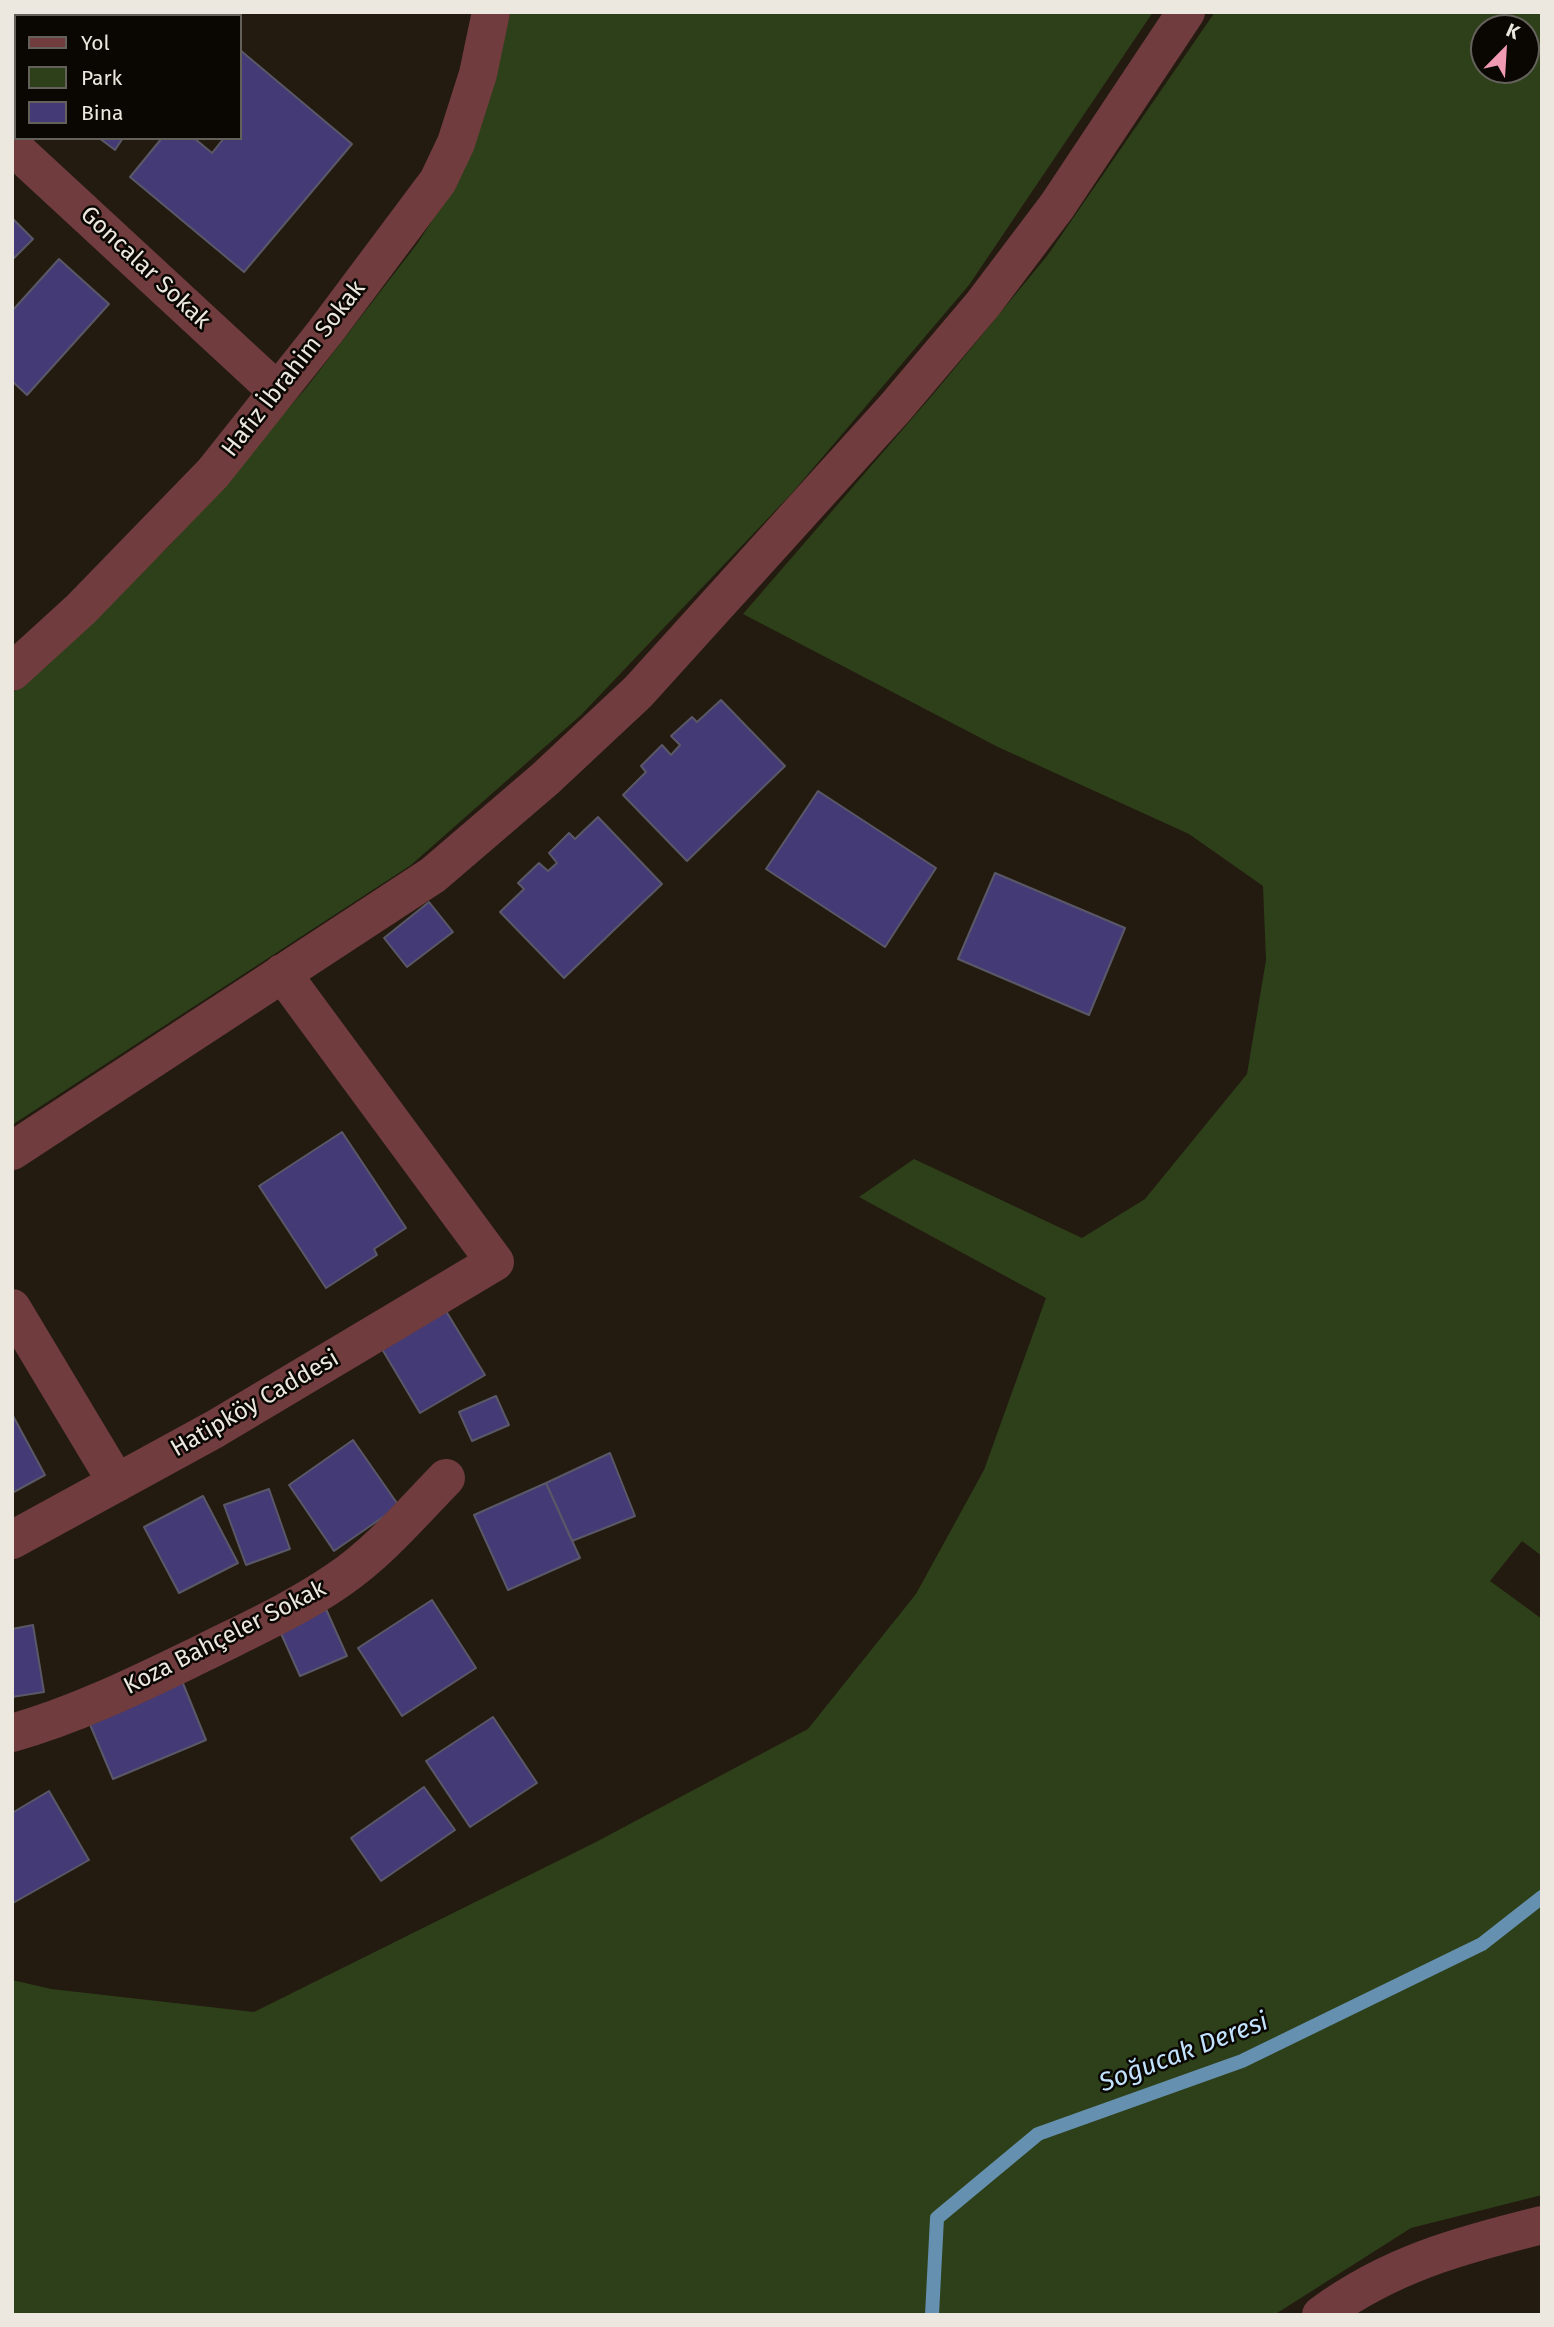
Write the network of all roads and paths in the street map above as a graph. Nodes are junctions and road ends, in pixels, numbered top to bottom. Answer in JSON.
{"nodes":[{"id":1,"x":491,"y":12,"type":"edge"},
{"id":2,"x":1186,"y":12,"type":"edge"},
{"id":3,"x":12,"y":146,"type":"edge"},
{"id":4,"x":277,"y":391,"type":"junction"},
{"id":5,"x":12,"y":672,"type":"edge"},
{"id":6,"x":282,"y":973,"type":"junction"},
{"id":7,"x":12,"y":1151,"type":"edge"},
{"id":8,"x":12,"y":1308,"type":"edge"},
{"id":9,"x":446,"y":1478,"type":"dead end"},
{"id":10,"x":117,"y":1483,"type":"junction"},
{"id":11,"x":12,"y":1540,"type":"edge"},
{"id":12,"x":12,"y":1733,"type":"edge"},
{"id":13,"x":1542,"y":2225,"type":"edge"},
{"id":14,"x":1321,"y":2315,"type":"edge"}],
"edges":[{"from":1,"to":4,"type":"street","name":"Hafız İbrahim Sokak"},
{"from":2,"to":6,"type":"street"},
{"from":3,"to":4,"type":"street","name":"Goncalar Sokak"},
{"from":4,"to":5,"type":"street","name":"Hafız İbrahim Sokak"},
{"from":6,"to":7,"type":"street"},
{"from":6,"to":10,"type":"street","name":"Hatipköy Caddesi"},
{"from":8,"to":10,"type":"street"},
{"from":9,"to":12,"type":"street","name":"Koza Bahçeler Sokak"},
{"from":10,"to":11,"type":"street","name":"Hatipköy Caddesi"},
{"from":13,"to":14,"type":"street"}]}
